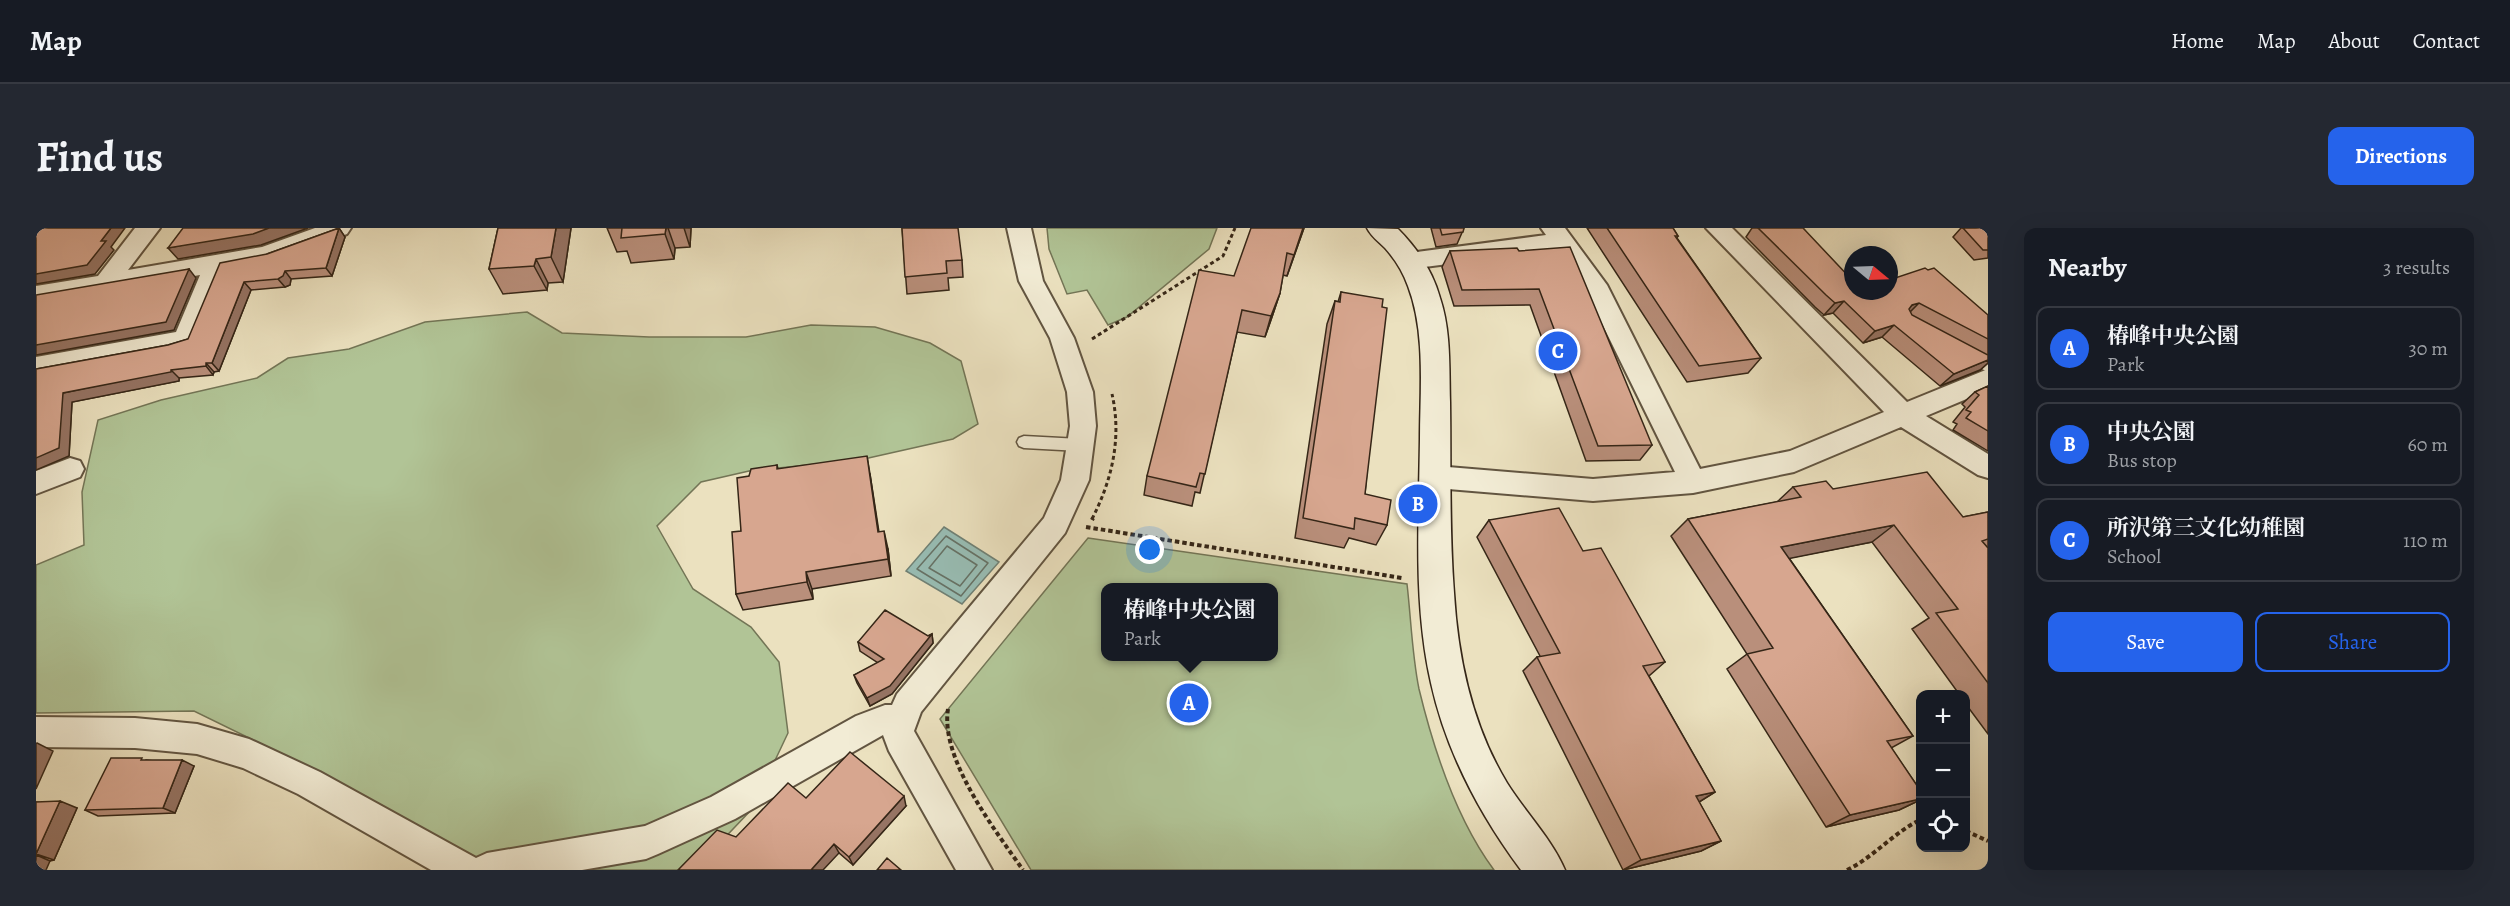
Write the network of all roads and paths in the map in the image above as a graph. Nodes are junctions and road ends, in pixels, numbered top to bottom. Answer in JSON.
{"nodes":[{"id":1,"x":148,"y":228,"type":"edge"},
{"id":2,"x":339,"y":228,"type":"edge"},
{"id":3,"x":1018,"y":228,"type":"edge"},
{"id":4,"x":1234,"y":228,"type":"edge"},
{"id":5,"x":1380,"y":228,"type":"edge"},
{"id":6,"x":1718,"y":228,"type":"edge"},
{"id":7,"x":1559,"y":235,"type":"edge"},
{"id":8,"x":1410,"y":261,"type":"junction"},
{"id":9,"x":217,"y":263,"type":"junction"},
{"id":10,"x":107,"y":281,"type":"junction"},
{"id":11,"x":36,"y":295,"type":"edge"},
{"id":12,"x":1957,"y":350,"type":"edge"},
{"id":13,"x":1068,"y":357,"type":"junction"},
{"id":14,"x":36,"y":367,"type":"edge"},
{"id":15,"x":1988,"y":367,"type":"edge"},
{"id":16,"x":1988,"y":379,"type":"edge"},
{"id":17,"x":1904,"y":416,"type":"junction"},
{"id":18,"x":1024,"y":442,"type":"dead end"},
{"id":19,"x":1080,"y":445,"type":"junction"},
{"id":20,"x":1988,"y":467,"type":"edge"},
{"id":21,"x":70,"y":469,"type":"dead end"},
{"id":22,"x":1436,"y":477,"type":"junction"},
{"id":23,"x":1693,"y":482,"type":"junction"},
{"id":24,"x":36,"y":483,"type":"edge"},
{"id":25,"x":1059,"y":516,"type":"junction"},
{"id":26,"x":1088,"y":527,"type":"junction"},
{"id":27,"x":1082,"y":536,"type":"dead end"},
{"id":28,"x":1435,"y":583,"type":"junction"},
{"id":29,"x":950,"y":706,"type":"dead end"},
{"id":30,"x":900,"y":720,"type":"junction"},
{"id":31,"x":36,"y":732,"type":"edge"},
{"id":32,"x":1916,"y":822,"type":"edge"},
{"id":33,"x":1970,"y":833,"type":"edge"},
{"id":34,"x":1988,"y":841,"type":"edge"},
{"id":35,"x":464,"y":870,"type":"edge"},
{"id":36,"x":486,"y":870,"type":"edge"},
{"id":37,"x":975,"y":870,"type":"edge"},
{"id":38,"x":1023,"y":870,"type":"edge"},
{"id":39,"x":1545,"y":870,"type":"edge"},
{"id":40,"x":1846,"y":870,"type":"edge"}],
"edges":[{"from":1,"to":10,"type":"street"},
{"from":2,"to":9,"type":"street"},
{"from":3,"to":13,"type":"street"},
{"from":4,"to":13,"type":"path"},
{"from":5,"to":8,"type":"street"},
{"from":6,"to":17,"type":"street"},
{"from":7,"to":8,"type":"street"},
{"from":7,"to":23,"type":"street"},
{"from":8,"to":22,"type":"street"},
{"from":9,"to":10,"type":"street"},
{"from":9,"to":14,"type":"street"},
{"from":10,"to":11,"type":"street"},
{"from":12,"to":15,"type":"lane"},
{"from":13,"to":19,"type":"street"},
{"from":16,"to":17,"type":"street"},
{"from":17,"to":20,"type":"street"},
{"from":17,"to":23,"type":"street"},
{"from":18,"to":19,"type":"lane"},
{"from":19,"to":25,"type":"street"},
{"from":21,"to":24,"type":"street"},
{"from":22,"to":23,"type":"street"},
{"from":22,"to":28,"type":"street"},
{"from":25,"to":26,"type":"path"},
{"from":25,"to":30,"type":"street"},
{"from":26,"to":27,"type":"path"},
{"from":26,"to":28,"type":"path"},
{"from":28,"to":39,"type":"street"},
{"from":29,"to":38,"type":"path"},
{"from":30,"to":36,"type":"street"},
{"from":30,"to":37,"type":"street"},
{"from":31,"to":35,"type":"street"},
{"from":32,"to":40,"type":"path"},
{"from":33,"to":34,"type":"path"}]}
